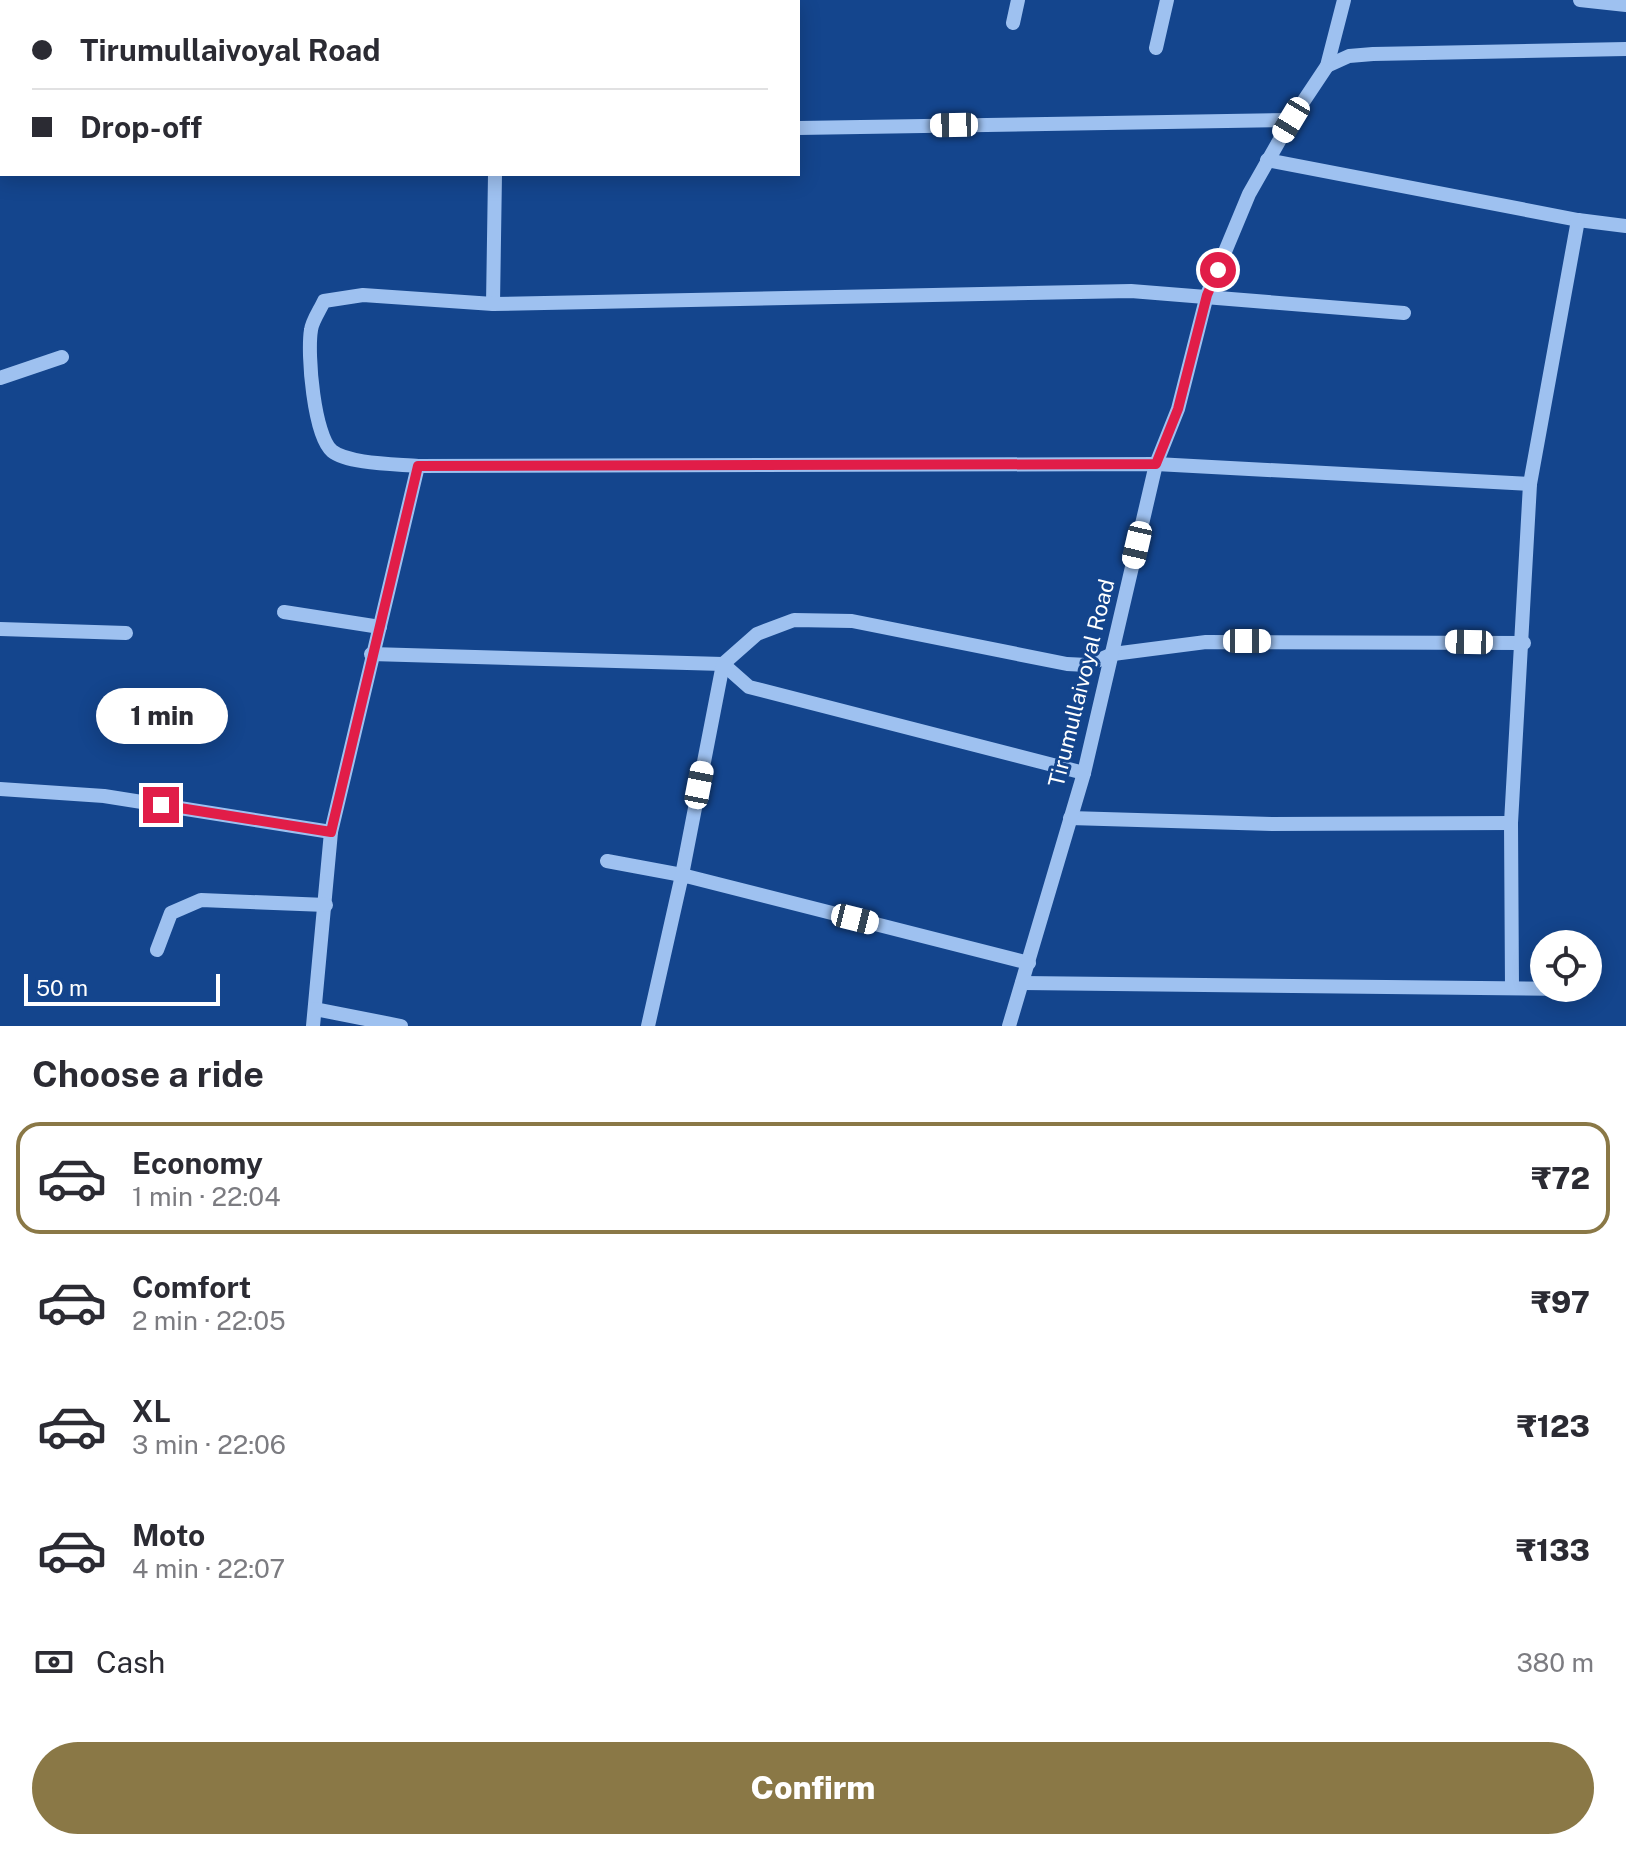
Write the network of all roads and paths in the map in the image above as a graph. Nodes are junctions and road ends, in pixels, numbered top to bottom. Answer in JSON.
{"nodes":[{"id":1,"x":1018,"y":0,"type":"edge"},
{"id":2,"x":1167,"y":0,"type":"edge"},
{"id":3,"x":1344,"y":0,"type":"edge"},
{"id":4,"x":1580,"y":0,"type":"edge"},
{"id":5,"x":1611,"y":2,"type":"edge"},
{"id":6,"x":1626,"y":5,"type":"edge"},
{"id":7,"x":1013,"y":23,"type":"dead end"},
{"id":8,"x":1156,"y":48,"type":"dead end"},
{"id":9,"x":1626,"y":49,"type":"edge"},
{"id":10,"x":1327,"y":66,"type":"junction"},
{"id":11,"x":1291,"y":120,"type":"junction"},
{"id":12,"x":800,"y":128,"type":"edge"},
{"id":13,"x":1267,"y":160,"type":"junction"},
{"id":14,"x":495,"y":176,"type":"edge"},
{"id":15,"x":1578,"y":220,"type":"junction"},
{"id":16,"x":1626,"y":226,"type":"edge"},
{"id":17,"x":1207,"y":295,"type":"junction"},
{"id":18,"x":493,"y":304,"type":"junction"},
{"id":19,"x":1404,"y":313,"type":"dead end"},
{"id":20,"x":62,"y":357,"type":"dead end"},
{"id":21,"x":0,"y":378,"type":"edge"},
{"id":22,"x":1156,"y":464,"type":"junction"},
{"id":23,"x":418,"y":466,"type":"junction"},
{"id":24,"x":1530,"y":484,"type":"junction"},
{"id":25,"x":284,"y":612,"type":"dead end"},
{"id":26,"x":380,"y":627,"type":"junction"},
{"id":27,"x":0,"y":629,"type":"edge"},
{"id":28,"x":126,"y":633,"type":"dead end"},
{"id":29,"x":1524,"y":643,"type":"junction"},
{"id":30,"x":371,"y":654,"type":"junction"},
{"id":31,"x":1113,"y":654,"type":"junction"},
{"id":32,"x":723,"y":664,"type":"junction"},
{"id":33,"x":1084,"y":773,"type":"junction"},
{"id":34,"x":0,"y":789,"type":"edge"},
{"id":35,"x":1070,"y":818,"type":"junction"},
{"id":36,"x":1511,"y":823,"type":"junction"},
{"id":37,"x":331,"y":832,"type":"junction"},
{"id":38,"x":607,"y":861,"type":"dead end"},
{"id":39,"x":682,"y":875,"type":"junction"},
{"id":40,"x":326,"y":905,"type":"junction"},
{"id":41,"x":157,"y":950,"type":"dead end"},
{"id":42,"x":1029,"y":963,"type":"junction"},
{"id":43,"x":1022,"y":983,"type":"junction"},
{"id":44,"x":1512,"y":988,"type":"junction"},
{"id":45,"x":1530,"y":988,"type":"edge"},
{"id":46,"x":315,"y":1009,"type":"junction"},
{"id":47,"x":313,"y":1026,"type":"edge"},
{"id":48,"x":401,"y":1026,"type":"edge"},
{"id":49,"x":648,"y":1026,"type":"edge"},
{"id":50,"x":1009,"y":1026,"type":"edge"}],
"edges":[{"from":1,"to":7,"type":"street"},
{"from":2,"to":8,"type":"street"},
{"from":3,"to":10,"type":"street","name":"Tirumullaivoyal Road"},
{"from":4,"to":5,"type":"street"},
{"from":5,"to":6,"type":"street"},
{"from":9,"to":10,"type":"street"},
{"from":10,"to":11,"type":"street","name":"Tirumullaivoyal Road"},
{"from":11,"to":12,"type":"street"},
{"from":11,"to":13,"type":"street","name":"Tirumullaivoyal Road"},
{"from":13,"to":15,"type":"street"},
{"from":13,"to":17,"type":"street","name":"Tirumullaivoyal Road"},
{"from":14,"to":18,"type":"street"},
{"from":15,"to":16,"type":"street"},
{"from":15,"to":24,"type":"street"},
{"from":17,"to":18,"type":"street"},
{"from":17,"to":19,"type":"street"},
{"from":17,"to":22,"type":"street","name":"Tirumullaivoyal Road"},
{"from":18,"to":23,"type":"street"},
{"from":20,"to":21,"type":"street"},
{"from":22,"to":23,"type":"street"},
{"from":22,"to":24,"type":"street"},
{"from":22,"to":31,"type":"street","name":"Tirumullaivoyal Road"},
{"from":23,"to":26,"type":"street"},
{"from":24,"to":29,"type":"street"},
{"from":25,"to":26,"type":"street"},
{"from":26,"to":30,"type":"street"},
{"from":27,"to":28,"type":"street"},
{"from":29,"to":31,"type":"street"},
{"from":29,"to":36,"type":"street"},
{"from":30,"to":32,"type":"street"},
{"from":30,"to":37,"type":"street"},
{"from":31,"to":32,"type":"street"},
{"from":31,"to":33,"type":"street","name":"Tirumullaivoyal Road"},
{"from":32,"to":33,"type":"street"},
{"from":32,"to":39,"type":"street"},
{"from":33,"to":35,"type":"street","name":"Tirumullaivoyal Road"},
{"from":34,"to":37,"type":"street"},
{"from":35,"to":36,"type":"street"},
{"from":35,"to":42,"type":"street","name":"Tirumullaivoyal Road"},
{"from":36,"to":44,"type":"street"},
{"from":37,"to":40,"type":"street"},
{"from":38,"to":39,"type":"street"},
{"from":39,"to":42,"type":"street"},
{"from":39,"to":49,"type":"street"},
{"from":40,"to":41,"type":"street"},
{"from":40,"to":46,"type":"street"},
{"from":42,"to":43,"type":"street","name":"Tirumullaivoyal Road"},
{"from":43,"to":44,"type":"street"},
{"from":43,"to":50,"type":"street","name":"Tirumullaivoyal Road"},
{"from":44,"to":45,"type":"street"},
{"from":46,"to":47,"type":"street"},
{"from":46,"to":48,"type":"street"}]}
